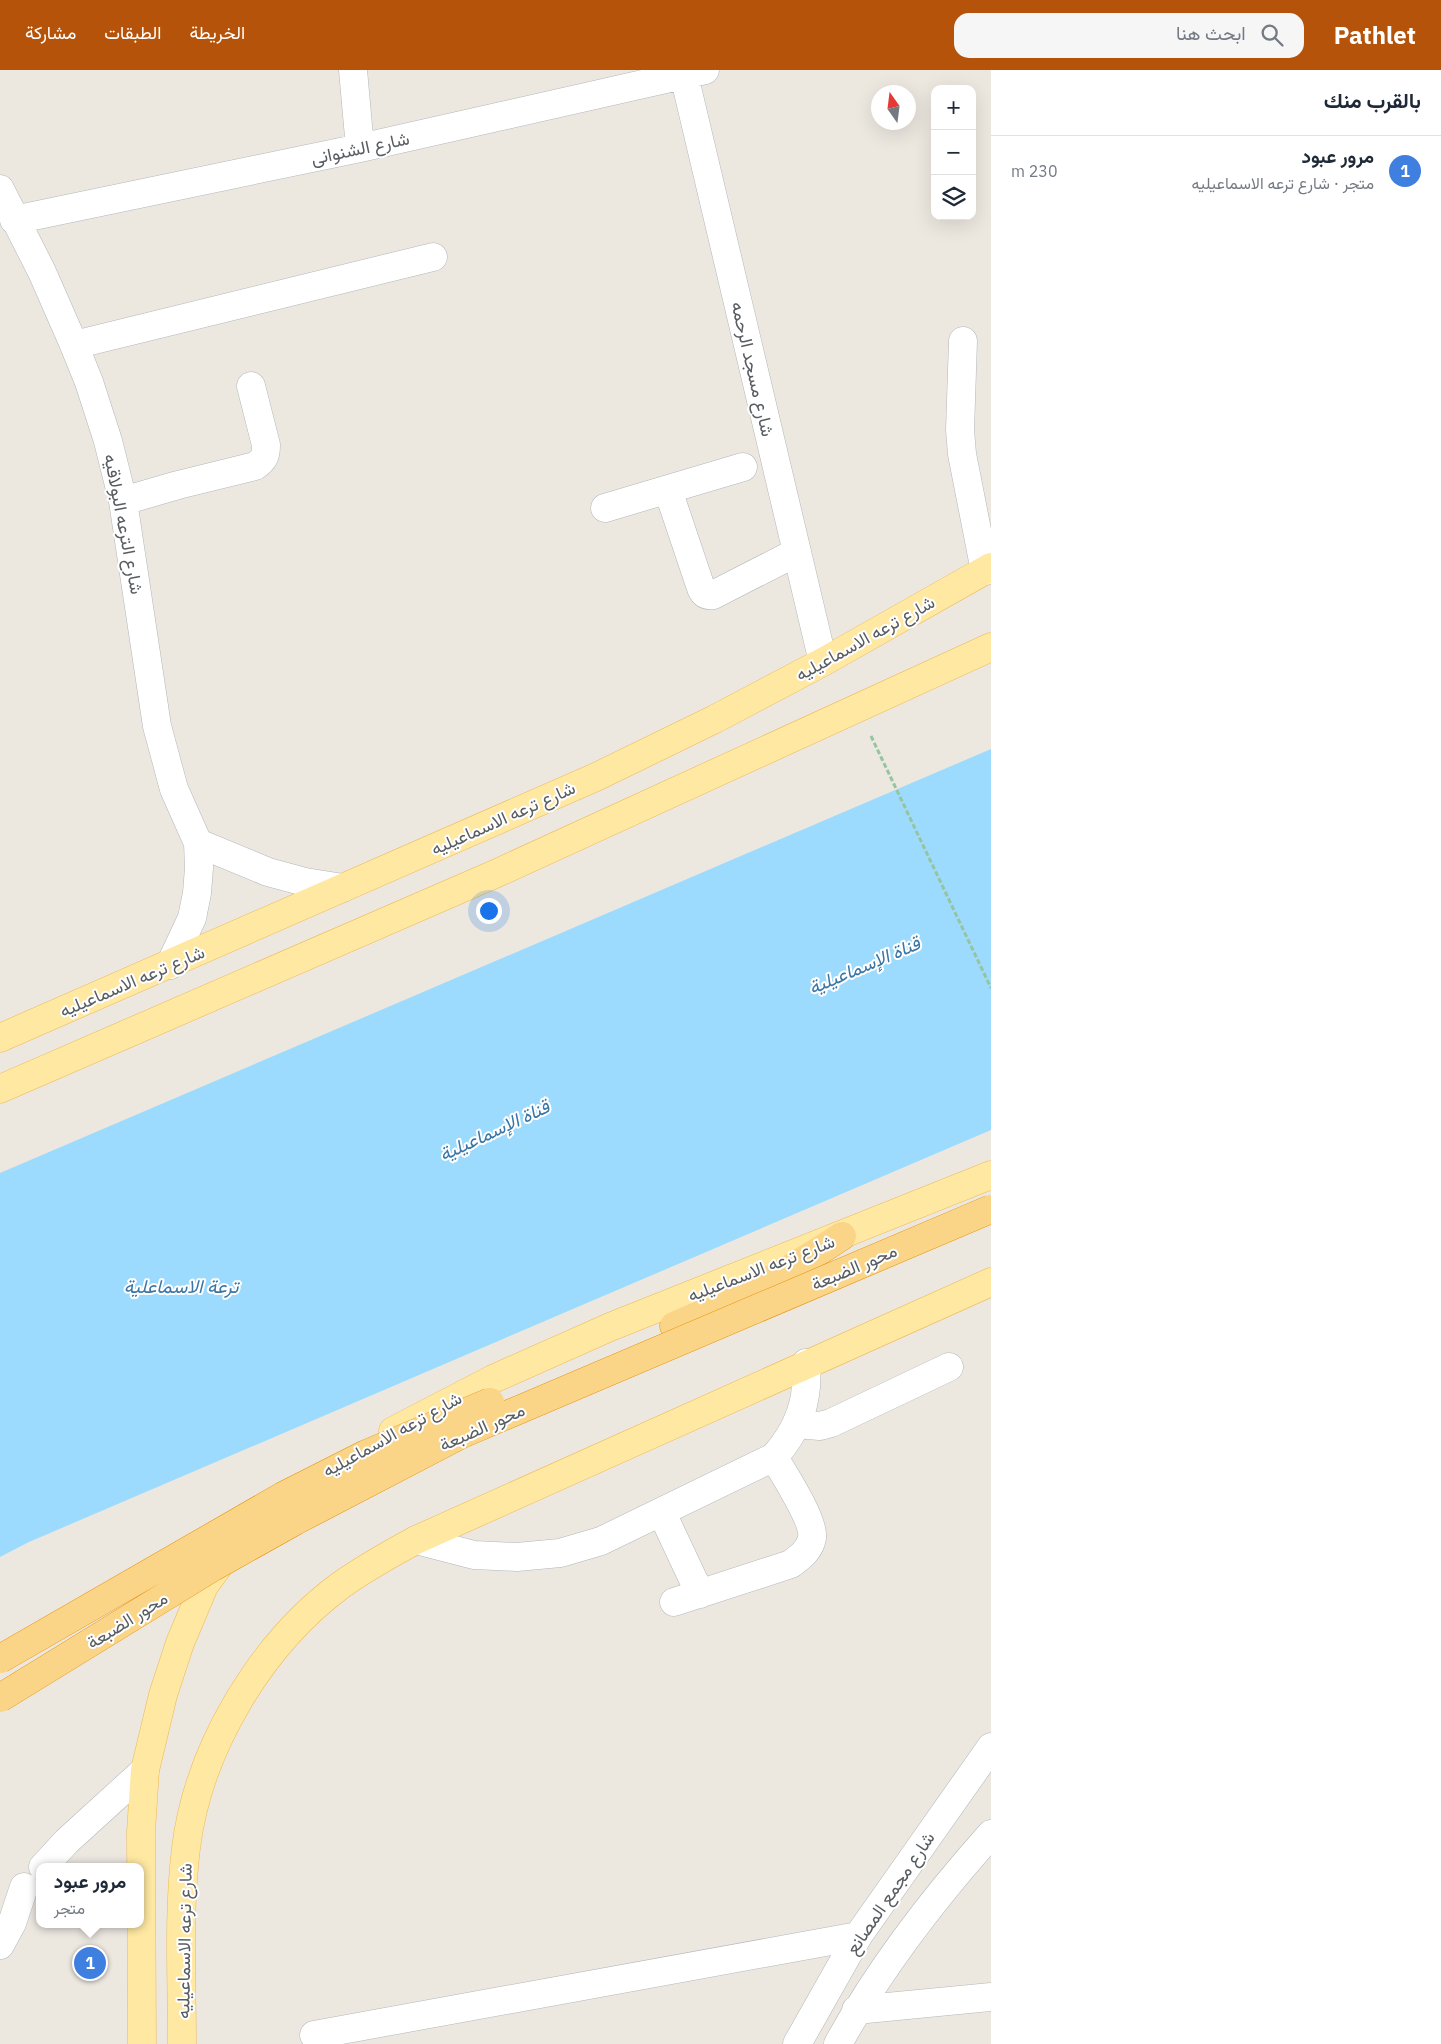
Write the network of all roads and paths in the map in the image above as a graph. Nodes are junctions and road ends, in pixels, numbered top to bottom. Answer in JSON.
{"nodes":[{"id":1,"x":353,"y":70,"type":"edge"},
{"id":2,"x":695,"y":72,"type":"edge"},
{"id":3,"x":360,"y":148,"type":"junction"},
{"id":4,"x":0,"y":190,"type":"edge"},
{"id":5,"x":14,"y":220,"type":"junction"},
{"id":6,"x":433,"y":257,"type":"dead end"},
{"id":7,"x":963,"y":341,"type":"dead end"},
{"id":8,"x":74,"y":345,"type":"junction"},
{"id":9,"x":251,"y":386,"type":"dead end"},
{"id":10,"x":743,"y":467,"type":"dead end"},
{"id":11,"x":668,"y":490,"type":"junction"},
{"id":12,"x":123,"y":500,"type":"junction"},
{"id":13,"x":606,"y":508,"type":"dead end"},
{"id":14,"x":797,"y":552,"type":"junction"},
{"id":15,"x":988,"y":569,"type":"edge"},
{"id":16,"x":991,"y":647,"type":"edge"},
{"id":17,"x":823,"y":662,"type":"junction"},
{"id":18,"x":868,"y":729,"type":"dead end"},
{"id":19,"x":198,"y":842,"type":"junction"},
{"id":20,"x":343,"y":888,"type":"junction"},
{"id":21,"x":170,"y":965,"type":"junction"},
{"id":22,"x":991,"y":988,"type":"edge"},
{"id":23,"x":0,"y":1038,"type":"edge"},
{"id":24,"x":0,"y":1089,"type":"edge"},
{"id":25,"x":991,"y":1175,"type":"edge"},
{"id":26,"x":991,"y":1209,"type":"edge"},
{"id":27,"x":842,"y":1236,"type":"junction"},
{"id":28,"x":991,"y":1282,"type":"edge"},
{"id":29,"x":806,"y":1363,"type":"junction"},
{"id":30,"x":949,"y":1367,"type":"dead end"},
{"id":31,"x":797,"y":1424,"type":"junction"},
{"id":32,"x":774,"y":1456,"type":"junction"},
{"id":33,"x":662,"y":1513,"type":"junction"},
{"id":34,"x":416,"y":1540,"type":"junction"},
{"id":35,"x":700,"y":1594,"type":"junction"},
{"id":36,"x":674,"y":1602,"type":"dead end"},
{"id":37,"x":0,"y":1659,"type":"edge"},
{"id":38,"x":0,"y":1698,"type":"edge"},
{"id":39,"x":991,"y":1747,"type":"edge"},
{"id":40,"x":145,"y":1770,"type":"junction"},
{"id":41,"x":991,"y":1834,"type":"edge"},
{"id":42,"x":47,"y":1863,"type":"edge"},
{"id":43,"x":141,"y":1863,"type":"edge"},
{"id":44,"x":21,"y":1884,"type":"edge"},
{"id":45,"x":141,"y":1928,"type":"edge"},
{"id":46,"x":858,"y":1936,"type":"junction"},
{"id":47,"x":0,"y":1945,"type":"edge"},
{"id":48,"x":991,"y":1997,"type":"edge"},
{"id":49,"x":856,"y":2010,"type":"junction"},
{"id":50,"x":314,"y":2035,"type":"dead end"},
{"id":51,"x":142,"y":2044,"type":"edge"},
{"id":52,"x":182,"y":2044,"type":"edge"},
{"id":53,"x":797,"y":2044,"type":"edge"},
{"id":54,"x":838,"y":2044,"type":"edge"}],
"edges":[{"from":1,"to":3,"type":"street"},
{"from":2,"to":3,"type":"street","name":"شارع الشنوانى"},
{"from":2,"to":14,"type":"street","name":"شارع مسجد الرحمه"},
{"from":3,"to":5,"type":"street","name":"شارع الشنوانى"},
{"from":4,"to":5,"type":"street","name":"شارع الترعه البولاقيه"},
{"from":5,"to":8,"type":"street","name":"شارع الترعه البولاقيه"},
{"from":6,"to":8,"type":"street"},
{"from":7,"to":15,"type":"street"},
{"from":8,"to":12,"type":"street","name":"شارع الترعه البولاقيه"},
{"from":9,"to":12,"type":"street"},
{"from":10,"to":11,"type":"street"},
{"from":11,"to":13,"type":"street"},
{"from":11,"to":14,"type":"street"},
{"from":12,"to":19,"type":"street","name":"شارع الترعه البولاقيه"},
{"from":14,"to":17,"type":"street","name":"شارع مسجد الرحمه"},
{"from":15,"to":17,"type":"main road","name":"شارع ترعه الاسماعيليه"},
{"from":16,"to":24,"type":"main road"},
{"from":17,"to":20,"type":"main road","name":"شارع ترعه الاسماعيليه"},
{"from":18,"to":22,"type":"path"},
{"from":19,"to":20,"type":"street"},
{"from":19,"to":21,"type":"street","name":"شارع الترعه البولاقيه"},
{"from":20,"to":21,"type":"main road","name":"شارع ترعه الاسماعيليه"},
{"from":21,"to":23,"type":"main road","name":"شارع ترعه الاسماعيليه"},
{"from":25,"to":27,"type":"main road","name":"شارع ترعه الاسماعيليه"},
{"from":26,"to":38,"type":"highway","name":"محور الضبعة","bridge":true},
{"from":27,"to":37,"type":"highway","bridge":true},
{"from":27,"to":40,"type":"main road","name":"شارع ترعه الاسماعيليه"},
{"from":28,"to":29,"type":"main road","name":"شارع ترعه الاسماعيليه"},
{"from":29,"to":31,"type":"street"},
{"from":29,"to":34,"type":"main road","name":"شارع ترعه الاسماعيليه"},
{"from":30,"to":31,"type":"street"},
{"from":31,"to":32,"type":"street"},
{"from":32,"to":33,"type":"street"},
{"from":32,"to":35,"type":"street"},
{"from":33,"to":34,"type":"street"},
{"from":33,"to":35,"type":"street"},
{"from":34,"to":52,"type":"main road","name":"شارع ترعه الاسماعيليه"},
{"from":35,"to":36,"type":"street"},
{"from":39,"to":46,"type":"street","name":"شارع مجمع المصانع"},
{"from":40,"to":42,"type":"street"},
{"from":40,"to":43,"type":"main road","name":"شارع ترعه الاسماعيليه"},
{"from":41,"to":49,"type":"street"},
{"from":44,"to":47,"type":"street"},
{"from":45,"to":51,"type":"main road","name":"شارع ترعه الاسماعيليه"},
{"from":46,"to":50,"type":"street"},
{"from":46,"to":53,"type":"street","name":"شارع مجمع المصانع"},
{"from":48,"to":49,"type":"street"},
{"from":49,"to":54,"type":"street"}]}
